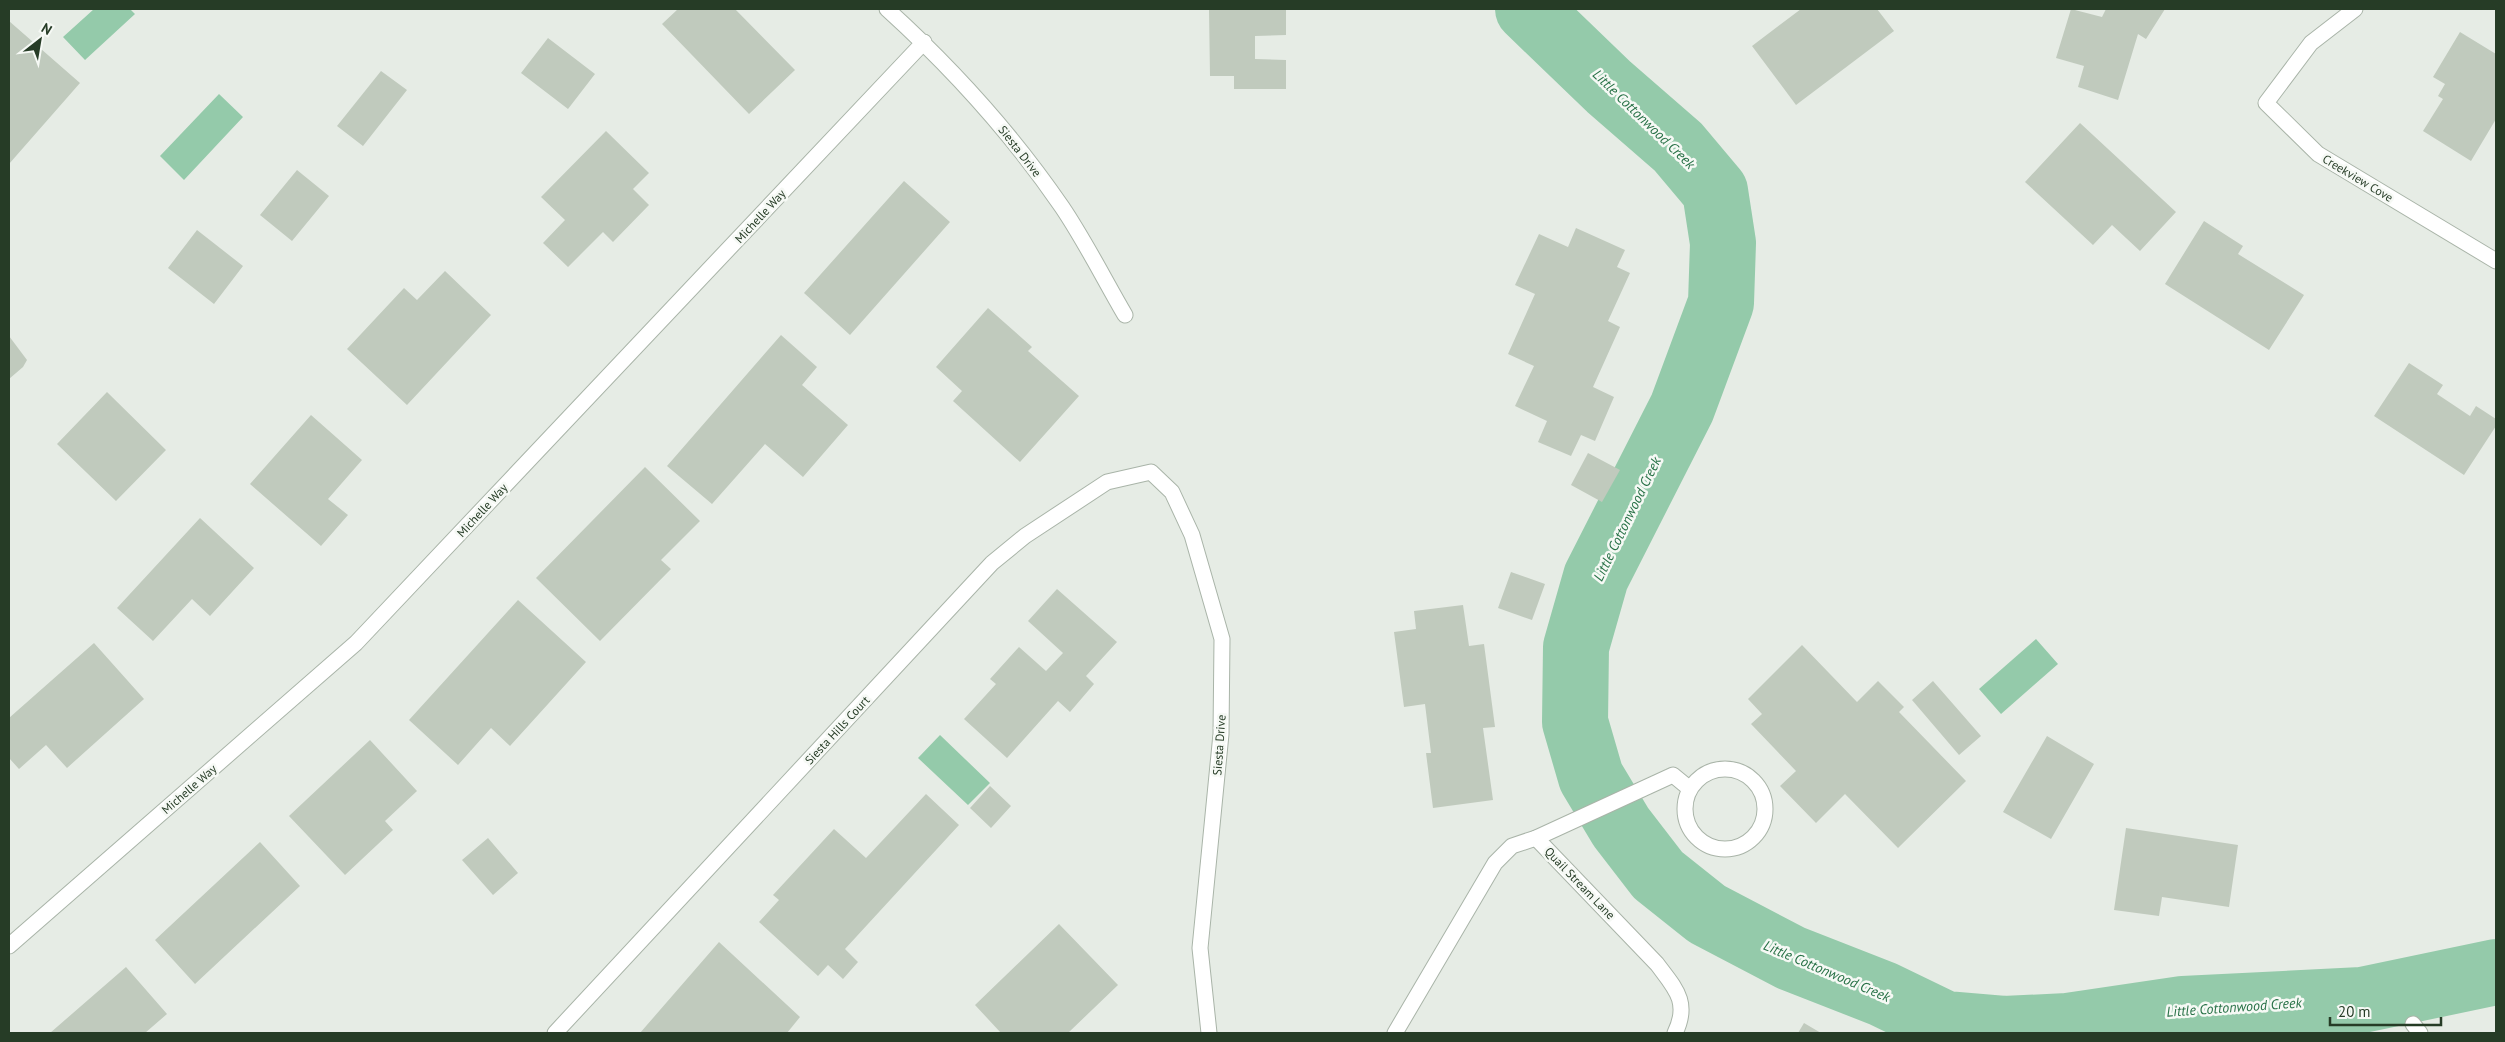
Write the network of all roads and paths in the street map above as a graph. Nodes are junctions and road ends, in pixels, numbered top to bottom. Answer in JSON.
{"nodes":[{"id":1,"x":887,"y":9,"type":"edge"},
{"id":2,"x":2355,"y":9,"type":"edge"},
{"id":3,"x":924,"y":42,"type":"junction"},
{"id":4,"x":2496,"y":261,"type":"edge"},
{"id":5,"x":1125,"y":315,"type":"dead end"},
{"id":6,"x":1151,"y":472,"type":"joint"},
{"id":7,"x":1690,"y":789,"type":"junction"},
{"id":8,"x":1536,"y":838,"type":"junction"},
{"id":9,"x":9,"y":946,"type":"edge"},
{"id":10,"x":555,"y":1033,"type":"edge"},
{"id":11,"x":1209,"y":1033,"type":"edge"},
{"id":12,"x":1395,"y":1033,"type":"edge"},
{"id":13,"x":1675,"y":1033,"type":"edge"}],
"edges":[{"from":1,"to":3,"type":"street","name":"Siesta Drive"},
{"from":2,"to":4,"type":"street","name":"Creekview Cove"},
{"from":3,"to":5,"type":"street","name":"Siesta Drive"},
{"from":3,"to":9,"type":"street","name":"Michelle Way"},
{"from":6,"to":10,"type":"street","name":"Siesta Hills Court"},
{"from":6,"to":11,"type":"street","name":"Siesta Drive"},
{"from":7,"to":7,"type":"street"},
{"from":7,"to":8,"type":"street"},
{"from":8,"to":12,"type":"street","name":"Quail Stream Lane"},
{"from":8,"to":13,"type":"street","name":"Quail Stream Lane"}]}
